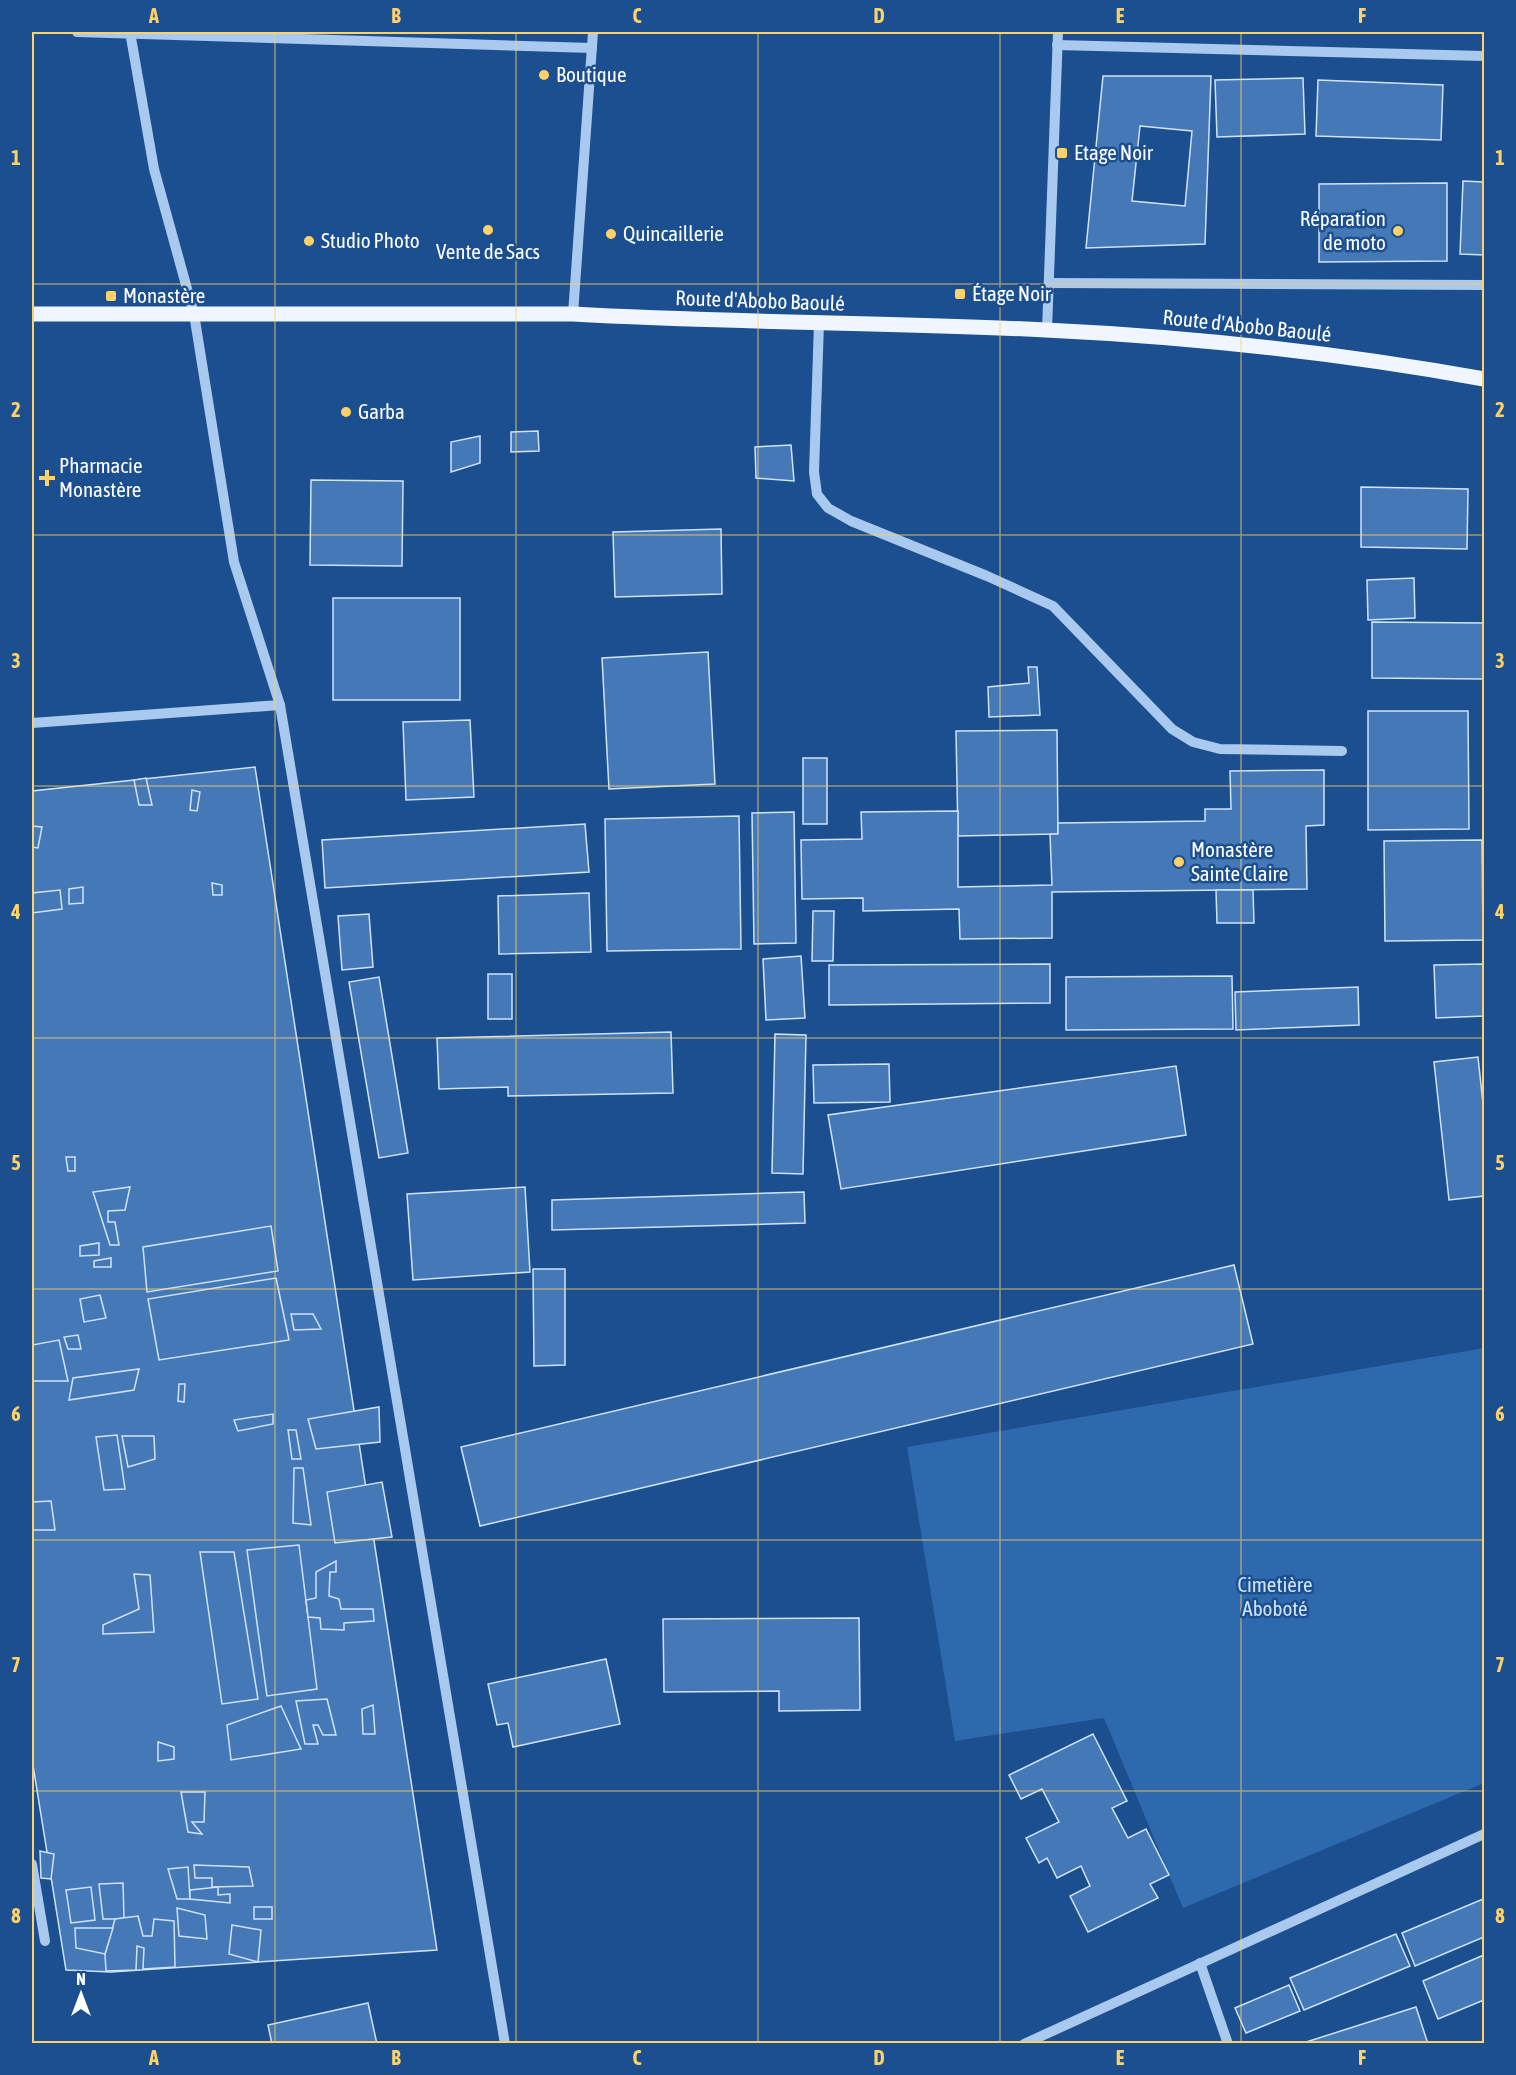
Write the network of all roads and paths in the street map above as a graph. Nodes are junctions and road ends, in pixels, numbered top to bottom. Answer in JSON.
{"nodes":[{"id":1,"x":77,"y":32,"type":"edge"},
{"id":2,"x":593,"y":32,"type":"edge"},
{"id":3,"x":1058,"y":32,"type":"edge"},
{"id":4,"x":131,"y":33,"type":"edge"},
{"id":5,"x":1057,"y":45,"type":"junction"},
{"id":6,"x":592,"y":48,"type":"junction"},
{"id":7,"x":1485,"y":56,"type":"edge"},
{"id":8,"x":1049,"y":284,"type":"junction"},
{"id":9,"x":1485,"y":285,"type":"edge"},
{"id":10,"x":32,"y":314,"type":"edge"},
{"id":11,"x":194,"y":314,"type":"junction"},
{"id":12,"x":573,"y":314,"type":"junction"},
{"id":13,"x":819,"y":324,"type":"junction"},
{"id":14,"x":1047,"y":330,"type":"junction"},
{"id":15,"x":1485,"y":379,"type":"edge"},
{"id":16,"x":280,"y":705,"type":"junction"},
{"id":17,"x":32,"y":723,"type":"edge"},
{"id":18,"x":1342,"y":751,"type":"dead end"},
{"id":19,"x":1485,"y":1834,"type":"edge"},
{"id":20,"x":32,"y":1864,"type":"edge"},
{"id":21,"x":45,"y":1941,"type":"dead end"},
{"id":22,"x":1200,"y":1963,"type":"junction"},
{"id":23,"x":506,"y":2043,"type":"edge"},
{"id":24,"x":1024,"y":2043,"type":"edge"},
{"id":25,"x":1228,"y":2043,"type":"edge"}],
"edges":[{"from":1,"to":4,"type":"street"},
{"from":2,"to":6,"type":"street"},
{"from":3,"to":5,"type":"street"},
{"from":4,"to":6,"type":"street"},
{"from":4,"to":11,"type":"street"},
{"from":5,"to":7,"type":"street"},
{"from":5,"to":8,"type":"street"},
{"from":6,"to":12,"type":"street"},
{"from":8,"to":9,"type":"street"},
{"from":8,"to":14,"type":"street"},
{"from":10,"to":11,"type":"main road","name":"Route d'Abobo Baoulé"},
{"from":11,"to":12,"type":"main road","name":"Route d'Abobo Baoulé"},
{"from":11,"to":16,"type":"street"},
{"from":12,"to":13,"type":"main road","name":"Route d'Abobo Baoulé"},
{"from":13,"to":14,"type":"main road","name":"Route d'Abobo Baoulé"},
{"from":13,"to":18,"type":"street"},
{"from":14,"to":15,"type":"main road","name":"Route d'Abobo Baoulé"},
{"from":16,"to":17,"type":"street"},
{"from":16,"to":23,"type":"street"},
{"from":19,"to":22,"type":"street"},
{"from":20,"to":21,"type":"street"},
{"from":22,"to":24,"type":"street"},
{"from":22,"to":25,"type":"street"}]}
